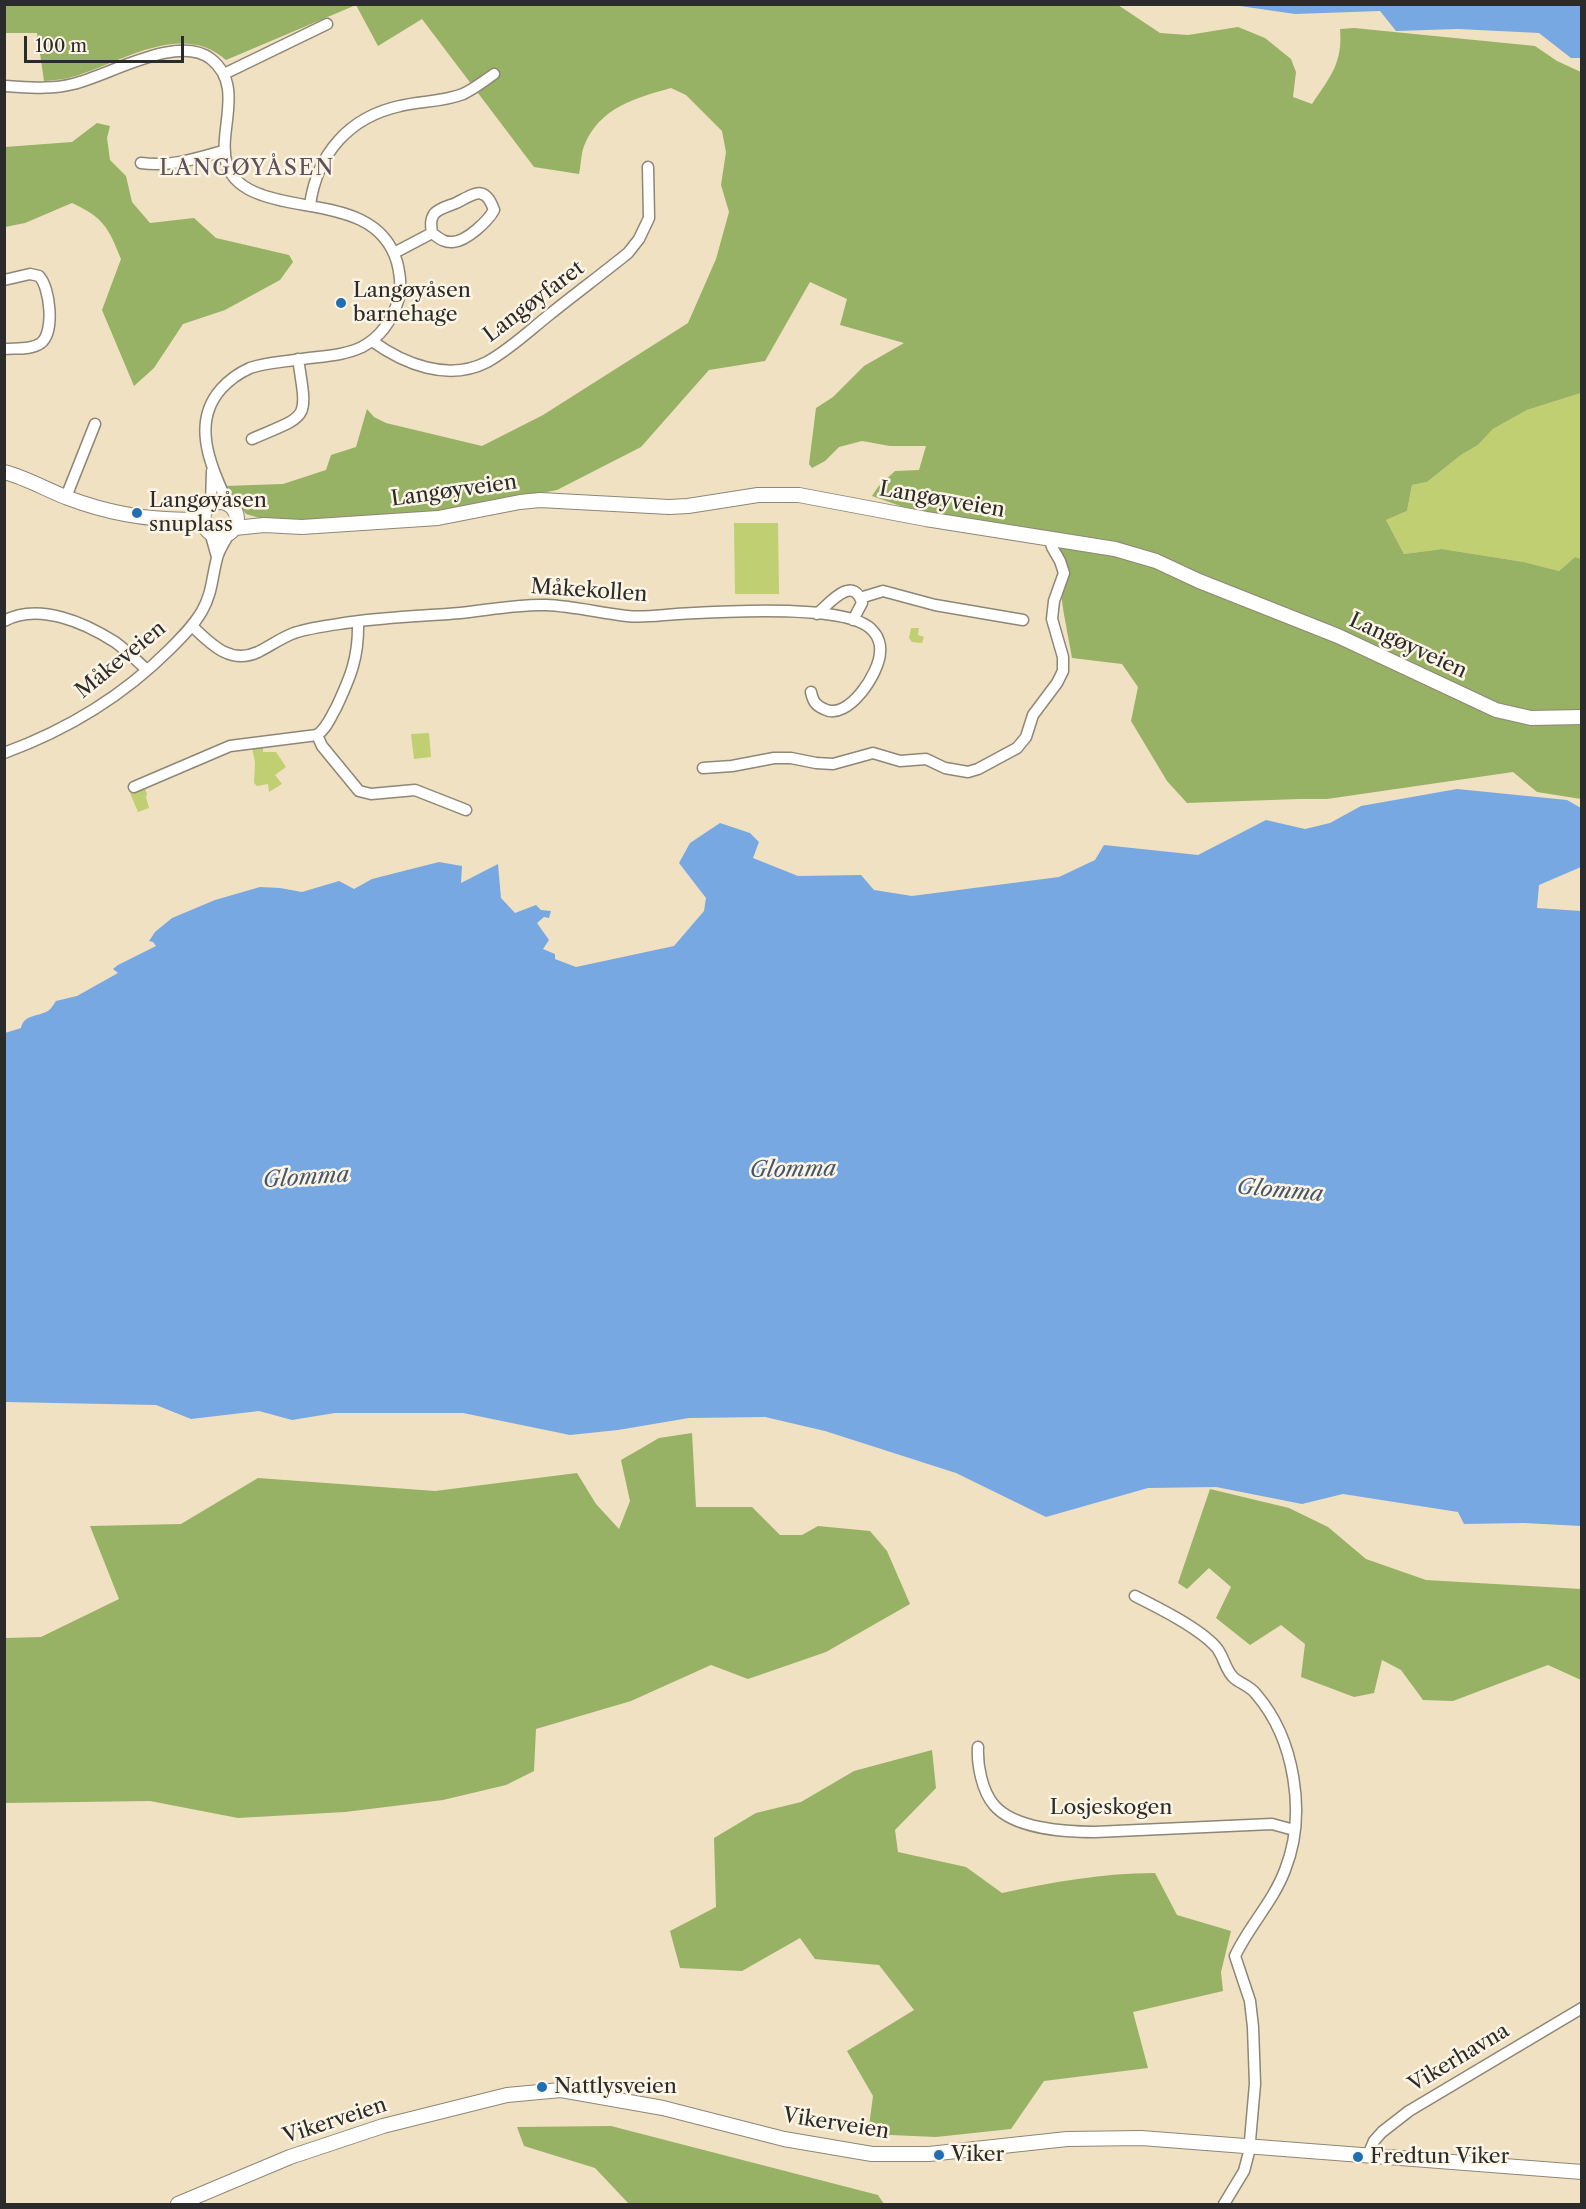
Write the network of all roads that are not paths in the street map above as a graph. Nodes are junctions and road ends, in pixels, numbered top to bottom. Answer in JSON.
{"nodes":[{"id":1,"x":327,"y":24,"type":"dead end"},
{"id":2,"x":224,"y":74,"type":"junction"},
{"id":3,"x":494,"y":74,"type":"dead end"},
{"id":4,"x":4,"y":86,"type":"edge"},
{"id":5,"x":223,"y":151,"type":"junction"},
{"id":6,"x":141,"y":163,"type":"dead end"},
{"id":7,"x":648,"y":167,"type":"dead end"},
{"id":8,"x":310,"y":205,"type":"junction"},
{"id":9,"x":432,"y":233,"type":"junction"},
{"id":10,"x":394,"y":254,"type":"junction"},
{"id":11,"x":4,"y":280,"type":"edge"},
{"id":12,"x":372,"y":341,"type":"junction"},
{"id":13,"x":4,"y":349,"type":"edge"},
{"id":14,"x":298,"y":359,"type":"junction"},
{"id":15,"x":95,"y":424,"type":"dead end"},
{"id":16,"x":252,"y":439,"type":"dead end"},
{"id":17,"x":212,"y":468,"type":"junction"},
{"id":18,"x":4,"y":472,"type":"edge"},
{"id":19,"x":66,"y":497,"type":"junction"},
{"id":20,"x":211,"y":505,"type":"junction"},
{"id":21,"x":231,"y":507,"type":"junction"},
{"id":22,"x":204,"y":519,"type":"junction"},
{"id":23,"x":264,"y":525,"type":"junction"},
{"id":24,"x":232,"y":531,"type":"junction"},
{"id":25,"x":210,"y":532,"type":"junction"},
{"id":26,"x":1050,"y":540,"type":"junction"},
{"id":27,"x":217,"y":557,"type":"junction"},
{"id":28,"x":860,"y":598,"type":"junction"},
{"id":29,"x":818,"y":614,"type":"junction"},
{"id":30,"x":853,"y":620,"type":"junction"},
{"id":31,"x":1023,"y":620,"type":"dead end"},
{"id":32,"x":4,"y":621,"type":"edge"},
{"id":33,"x":358,"y":621,"type":"junction"},
{"id":34,"x":192,"y":626,"type":"junction"},
{"id":35,"x":147,"y":670,"type":"junction"},
{"id":36,"x":811,"y":692,"type":"dead end"},
{"id":37,"x":1581,"y":717,"type":"edge"},
{"id":38,"x":317,"y":735,"type":"junction"},
{"id":39,"x":4,"y":753,"type":"edge"},
{"id":40,"x":703,"y":768,"type":"dead end"},
{"id":41,"x":134,"y":788,"type":"dead end"},
{"id":42,"x":466,"y":810,"type":"dead end"},
{"id":43,"x":1136,"y":1596,"type":"dead end"},
{"id":44,"x":978,"y":1747,"type":"dead end"},
{"id":45,"x":1294,"y":1830,"type":"junction"},
{"id":46,"x":1581,"y":2008,"type":"edge"},
{"id":47,"x":1250,"y":2146,"type":"junction"},
{"id":48,"x":1368,"y":2155,"type":"junction"},
{"id":49,"x":1581,"y":2172,"type":"edge"},
{"id":50,"x":178,"y":2205,"type":"edge"},
{"id":51,"x":1224,"y":2205,"type":"edge"}],
"edges":[{"from":1,"to":2,"type":"street"},
{"from":2,"to":4,"type":"street"},
{"from":2,"to":5,"type":"street"},
{"from":3,"to":8,"type":"street"},
{"from":5,"to":6,"type":"street"},
{"from":5,"to":8,"type":"street"},
{"from":7,"to":12,"type":"street","name":"Langøyfaret"},
{"from":8,"to":10,"type":"street"},
{"from":9,"to":9,"type":"street"},
{"from":9,"to":10,"type":"street"},
{"from":10,"to":12,"type":"street"},
{"from":11,"to":13,"type":"street"},
{"from":12,"to":14,"type":"street"},
{"from":14,"to":16,"type":"street"},
{"from":14,"to":17,"type":"street"},
{"from":15,"to":19,"type":"street"},
{"from":17,"to":20,"type":"street"},
{"from":17,"to":21,"type":"street"},
{"from":18,"to":19,"type":"main road"},
{"from":19,"to":22,"type":"main road"},
{"from":20,"to":21,"type":"main road"},
{"from":20,"to":22,"type":"main road"},
{"from":21,"to":23,"type":"main road","name":"Langøyveien"},
{"from":21,"to":24,"type":"main road"},
{"from":22,"to":25,"type":"main road"},
{"from":23,"to":24,"type":"main road","name":"Langøyveien"},
{"from":23,"to":26,"type":"main road","name":"Langøyveien"},
{"from":24,"to":25,"type":"main road"},
{"from":24,"to":27,"type":"street","name":"Måkeveien"},
{"from":25,"to":27,"type":"street","name":"Måkeveien"},
{"from":26,"to":37,"type":"main road","name":"Langøyveien"},
{"from":26,"to":40,"type":"street"},
{"from":27,"to":34,"type":"street","name":"Måkeveien"},
{"from":28,"to":29,"type":"street"},
{"from":28,"to":30,"type":"street"},
{"from":28,"to":31,"type":"street"},
{"from":29,"to":30,"type":"street","name":"Måkekollen"},
{"from":29,"to":33,"type":"street","name":"Måkekollen"},
{"from":30,"to":36,"type":"street","name":"Måkekollen"},
{"from":32,"to":35,"type":"street"},
{"from":33,"to":34,"type":"street","name":"Måkekollen"},
{"from":33,"to":38,"type":"street"},
{"from":34,"to":35,"type":"street","name":"Måkeveien"},
{"from":35,"to":39,"type":"street","name":"Måkeveien"},
{"from":38,"to":41,"type":"street"},
{"from":38,"to":42,"type":"street"},
{"from":43,"to":45,"type":"street"},
{"from":44,"to":45,"type":"street","name":"Losjeskogen"},
{"from":45,"to":47,"type":"street"},
{"from":46,"to":48,"type":"street","name":"Vikerhavna"},
{"from":47,"to":48,"type":"main road","name":"Vikerveien"},
{"from":47,"to":50,"type":"main road","name":"Vikerveien"},
{"from":47,"to":51,"type":"street"},
{"from":48,"to":49,"type":"main road","name":"Vikerveien"}]}
